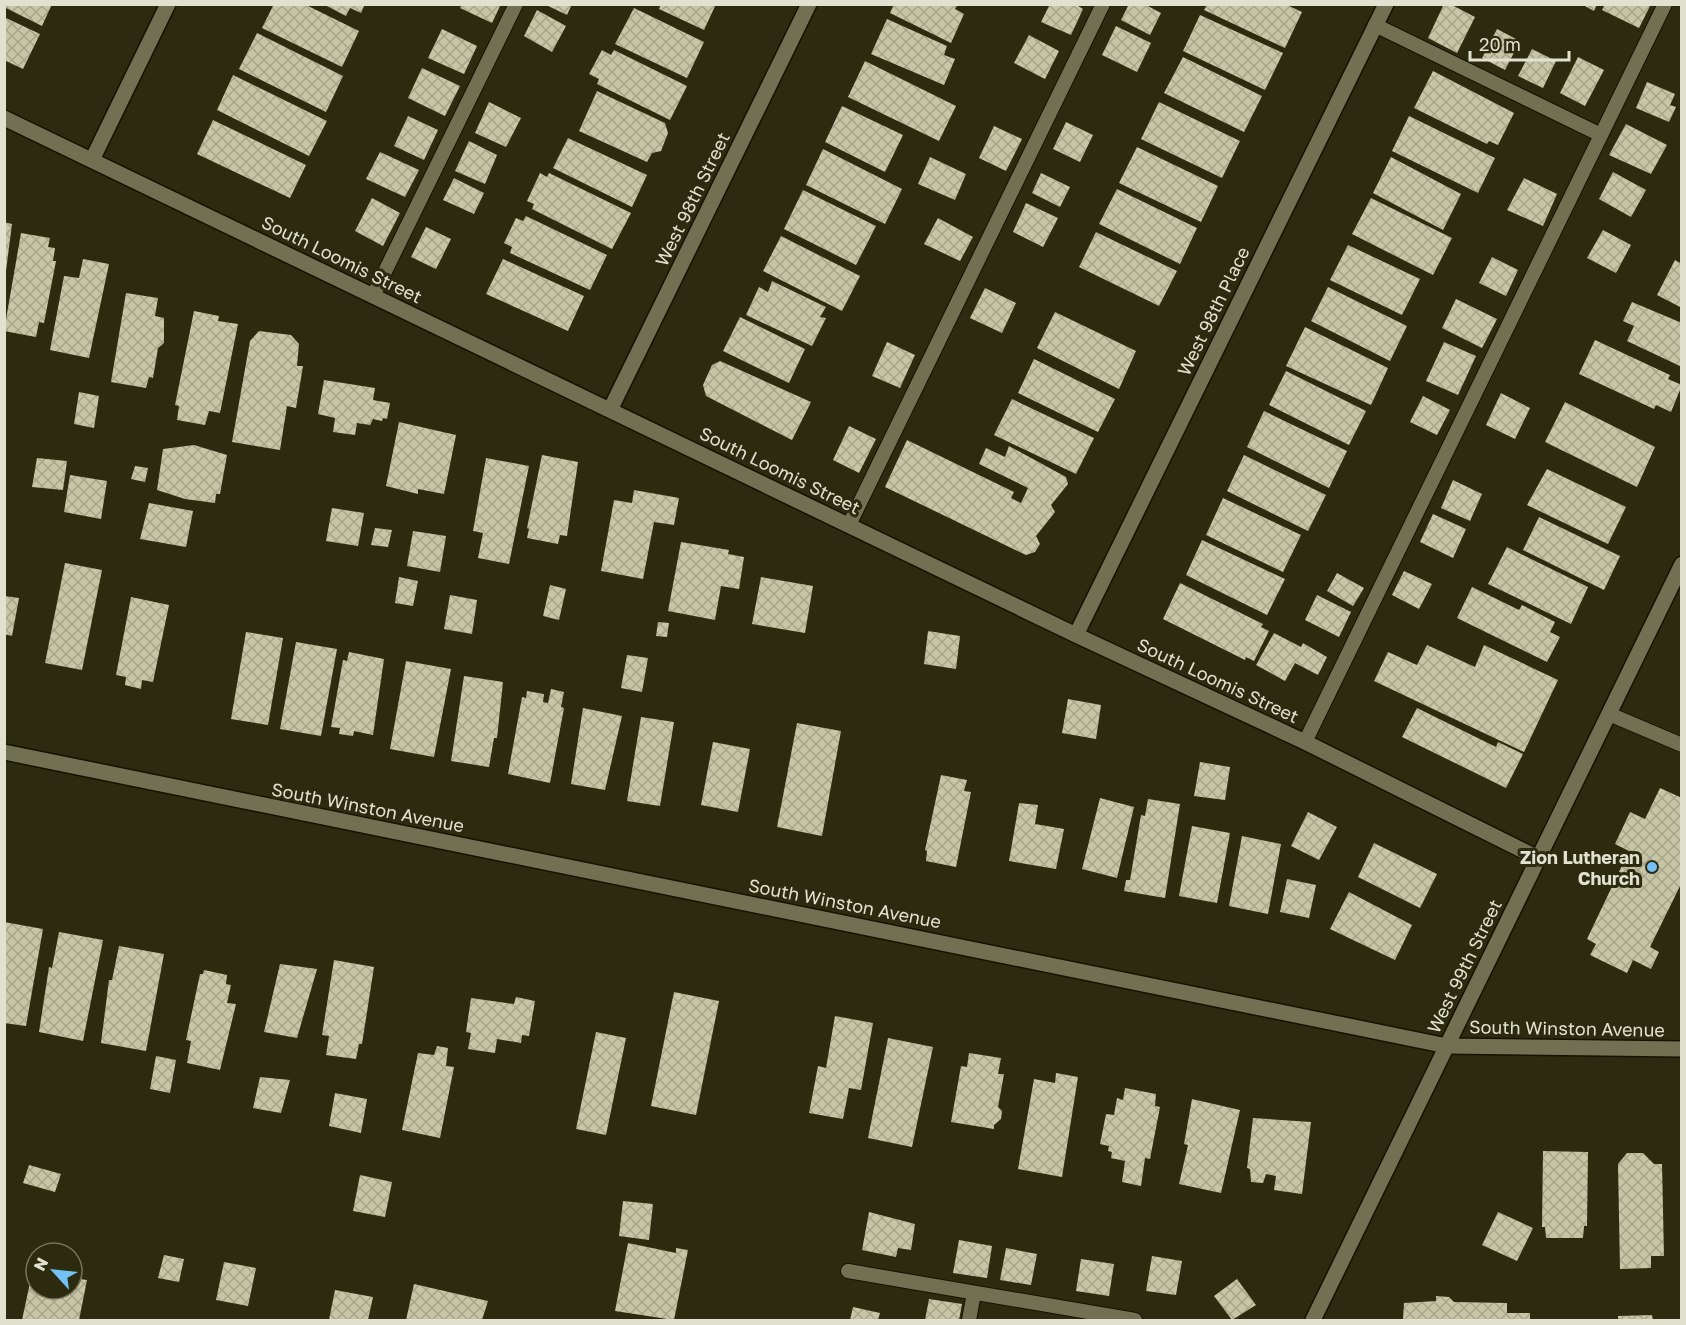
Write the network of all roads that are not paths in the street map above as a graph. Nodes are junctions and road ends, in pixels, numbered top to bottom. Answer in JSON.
{"nodes":[{"id":1,"x":168,"y":4,"type":"edge"},
{"id":2,"x":516,"y":4,"type":"edge"},
{"id":3,"x":809,"y":4,"type":"edge"},
{"id":4,"x":1103,"y":4,"type":"edge"},
{"id":5,"x":1665,"y":4,"type":"edge"},
{"id":6,"x":1382,"y":6,"type":"edge"},
{"id":7,"x":1375,"y":25,"type":"junction"},
{"id":8,"x":4,"y":118,"type":"edge"},
{"id":9,"x":1601,"y":135,"type":"junction"},
{"id":10,"x":92,"y":160,"type":"junction"},
{"id":11,"x":373,"y":296,"type":"junction"},
{"id":12,"x":610,"y":410,"type":"junction"},
{"id":13,"x":849,"y":525,"type":"junction"},
{"id":14,"x":1682,"y":564,"type":"edge"},
{"id":15,"x":1076,"y":635,"type":"junction"},
{"id":16,"x":1608,"y":714,"type":"junction"},
{"id":17,"x":1305,"y":742,"type":"junction"},
{"id":18,"x":1682,"y":745,"type":"edge"},
{"id":19,"x":4,"y":753,"type":"edge"},
{"id":20,"x":1538,"y":858,"type":"junction"},
{"id":21,"x":1447,"y":1046,"type":"junction"},
{"id":22,"x":1682,"y":1049,"type":"edge"},
{"id":23,"x":848,"y":1271,"type":"dead end"},
{"id":24,"x":974,"y":1293,"type":"junction"},
{"id":25,"x":969,"y":1320,"type":"edge"},
{"id":26,"x":1135,"y":1320,"type":"edge"},
{"id":27,"x":1313,"y":1320,"type":"edge"}],
"edges":[{"from":1,"to":10,"type":"street"},
{"from":2,"to":11,"type":"lane"},
{"from":3,"to":12,"type":"street","name":"West 98th Street"},
{"from":4,"to":13,"type":"lane"},
{"from":5,"to":9,"type":"lane"},
{"from":6,"to":7,"type":"street","name":"West 98th Place"},
{"from":7,"to":9,"type":"lane"},
{"from":7,"to":15,"type":"street","name":"West 98th Place"},
{"from":8,"to":10,"type":"street","name":"South Loomis Street"},
{"from":9,"to":17,"type":"lane"},
{"from":10,"to":11,"type":"street","name":"South Loomis Street"},
{"from":11,"to":12,"type":"street","name":"South Loomis Street"},
{"from":12,"to":13,"type":"street","name":"South Loomis Street"},
{"from":13,"to":15,"type":"street","name":"South Loomis Street"},
{"from":14,"to":16,"type":"street","name":"West 99th Street"},
{"from":15,"to":17,"type":"street","name":"South Loomis Street"},
{"from":16,"to":18,"type":"lane"},
{"from":16,"to":20,"type":"street","name":"West 99th Street"},
{"from":17,"to":20,"type":"street","name":"South Loomis Street"},
{"from":19,"to":21,"type":"street","name":"South Winston Avenue"},
{"from":20,"to":21,"type":"street","name":"West 99th Street"},
{"from":21,"to":22,"type":"street","name":"South Winston Avenue"},
{"from":21,"to":27,"type":"street","name":"West 99th Street"},
{"from":23,"to":24,"type":"lane"},
{"from":24,"to":25,"type":"lane"},
{"from":24,"to":26,"type":"lane"}]}
